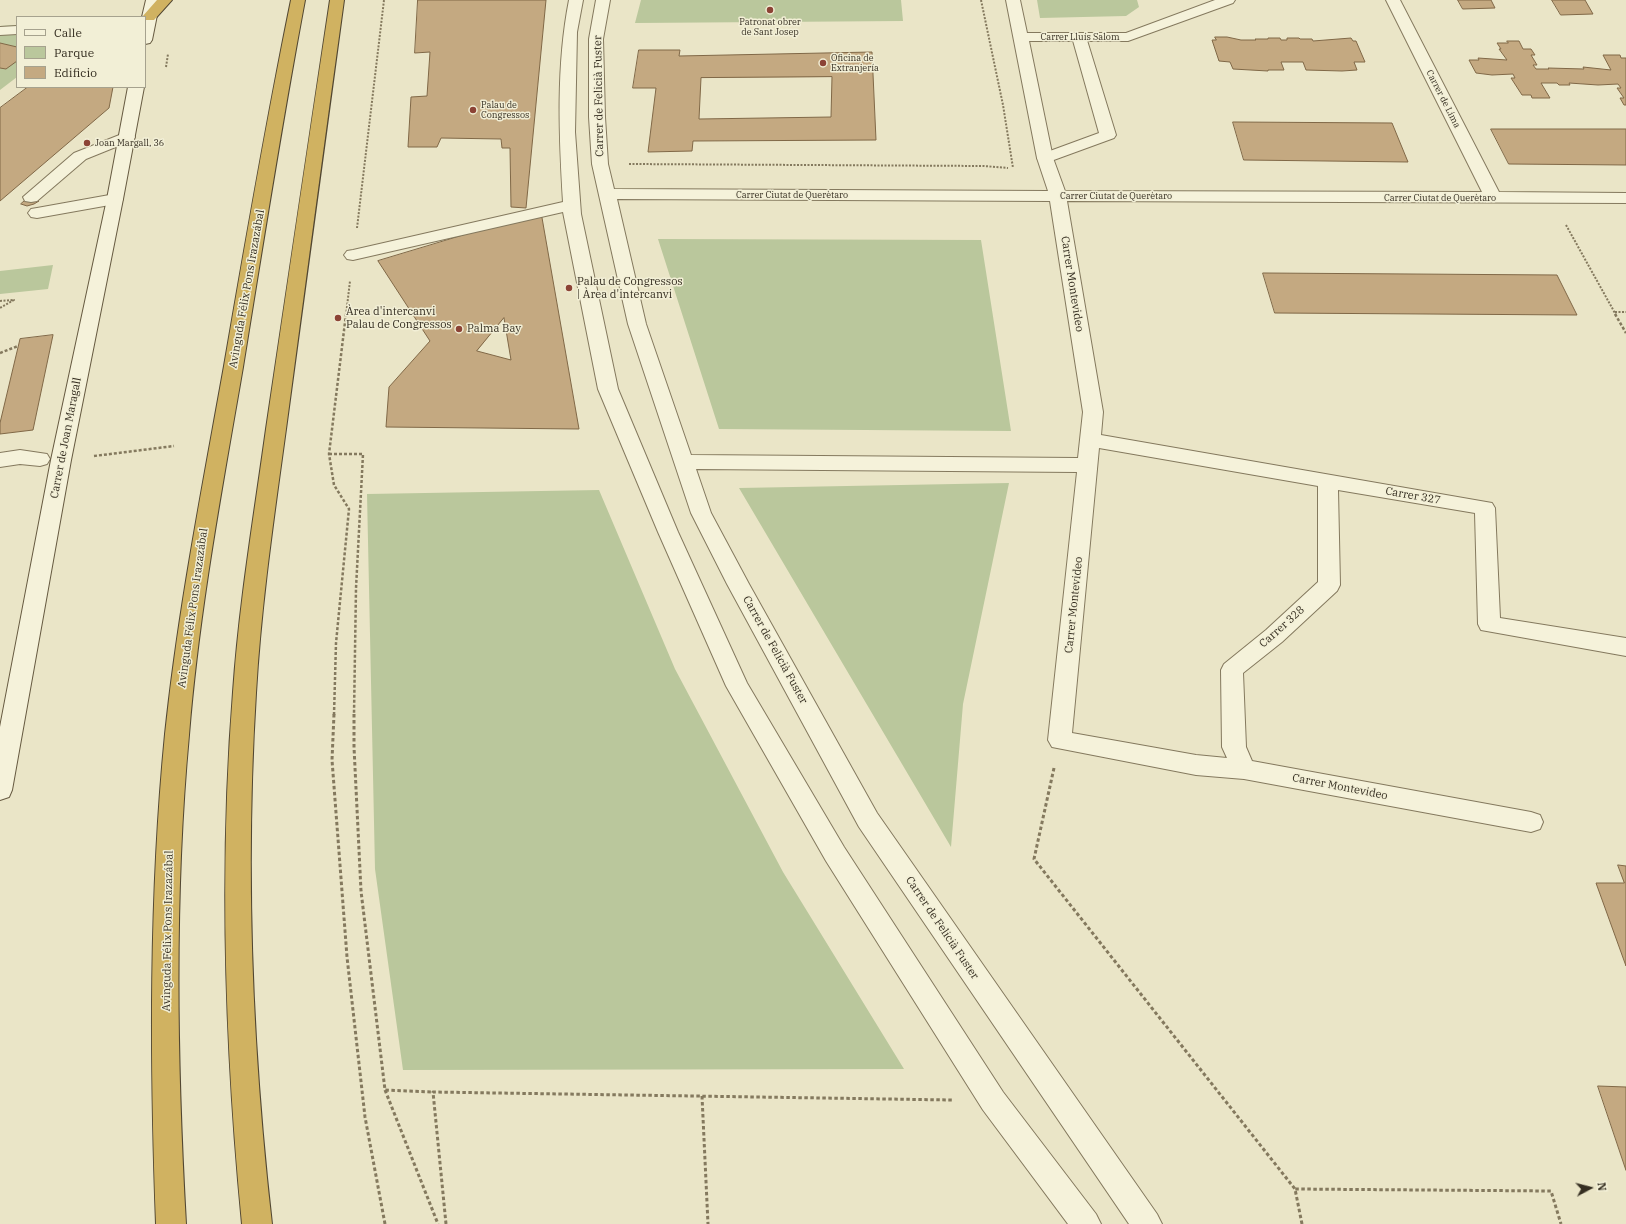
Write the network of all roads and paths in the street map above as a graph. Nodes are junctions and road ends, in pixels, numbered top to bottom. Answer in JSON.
{"nodes":[{"id":1,"x":153,"y":0,"type":"edge"},
{"id":2,"x":164,"y":0,"type":"edge"},
{"id":3,"x":337,"y":0,"type":"edge"},
{"id":4,"x":576,"y":0,"type":"edge"},
{"id":5,"x":603,"y":0,"type":"edge"},
{"id":6,"x":981,"y":0,"type":"edge"},
{"id":7,"x":1013,"y":0,"type":"edge"},
{"id":8,"x":1228,"y":0,"type":"edge"},
{"id":9,"x":1393,"y":0,"type":"edge"},
{"id":10,"x":295,"y":1,"type":"edge"},
{"id":11,"x":147,"y":18,"type":"edge"},
{"id":12,"x":146,"y":29,"type":"edge"},
{"id":13,"x":16,"y":30,"type":"edge"},
{"id":14,"x":0,"y":31,"type":"edge"},
{"id":15,"x":1021,"y":37,"type":"junction"},
{"id":16,"x":1079,"y":38,"type":"junction"},
{"id":17,"x":136,"y":88,"type":"edge"},
{"id":18,"x":127,"y":137,"type":"junction"},
{"id":19,"x":1045,"y":158,"type":"junction"},
{"id":20,"x":600,"y":164,"type":"junction"},
{"id":21,"x":606,"y":194,"type":"junction"},
{"id":22,"x":1058,"y":196,"type":"junction"},
{"id":23,"x":31,"y":197,"type":"dead end"},
{"id":24,"x":1493,"y":198,"type":"junction"},
{"id":25,"x":1551,"y":198,"type":"junction"},
{"id":26,"x":1626,"y":198,"type":"edge"},
{"id":27,"x":115,"y":199,"type":"junction"},
{"id":28,"x":571,"y":205,"type":"junction"},
{"id":29,"x":37,"y":213,"type":"dead end"},
{"id":30,"x":353,"y":255,"type":"dead end"},
{"id":31,"x":0,"y":301,"type":"edge"},
{"id":32,"x":0,"y":308,"type":"edge"},
{"id":33,"x":1615,"y":312,"type":"junction"},
{"id":34,"x":1626,"y":312,"type":"edge"},
{"id":35,"x":1626,"y":332,"type":"edge"},
{"id":36,"x":18,"y":346,"type":"dead end"},
{"id":37,"x":0,"y":353,"type":"edge"},
{"id":38,"x":1091,"y":440,"type":"junction"},
{"id":39,"x":174,"y":446,"type":"dead end"},
{"id":40,"x":40,"y":459,"type":"dead end"},
{"id":41,"x":0,"y":460,"type":"edge"},
{"id":42,"x":61,"y":460,"type":"junction"},
{"id":43,"x":684,"y":462,"type":"junction"},
{"id":44,"x":1088,"y":465,"type":"junction"},
{"id":45,"x":1328,"y":481,"type":"junction"},
{"id":46,"x":1626,"y":647,"type":"edge"},
{"id":47,"x":1060,"y":740,"type":"junction"},
{"id":48,"x":1244,"y":769,"type":"junction"},
{"id":49,"x":0,"y":790,"type":"edge"},
{"id":50,"x":1531,"y":822,"type":"dead end"},
{"id":51,"x":385,"y":1090,"type":"junction"},
{"id":52,"x":433,"y":1092,"type":"junction"},
{"id":53,"x":702,"y":1096,"type":"junction"},
{"id":54,"x":993,"y":1101,"type":"junction"},
{"id":55,"x":1294,"y":1189,"type":"junction"},
{"id":56,"x":171,"y":1224,"type":"edge"},
{"id":57,"x":257,"y":1224,"type":"edge"},
{"id":58,"x":385,"y":1224,"type":"edge"},
{"id":59,"x":438,"y":1224,"type":"edge"},
{"id":60,"x":446,"y":1224,"type":"edge"},
{"id":61,"x":708,"y":1224,"type":"edge"},
{"id":62,"x":1086,"y":1224,"type":"edge"},
{"id":63,"x":1147,"y":1224,"type":"edge"},
{"id":64,"x":1302,"y":1224,"type":"edge"},
{"id":65,"x":1561,"y":1224,"type":"edge"}],
"edges":[{"from":1,"to":11,"type":"street"},
{"from":2,"to":11,"type":"highway"},
{"from":3,"to":57,"type":"highway"},
{"from":4,"to":28,"type":"street"},
{"from":5,"to":20,"type":"street","name":"Carrer de Felicià Fuster"},
{"from":6,"to":20,"type":"path"},
{"from":7,"to":15,"type":"street","name":"Carrer Montevideo"},
{"from":8,"to":16,"type":"street","name":"Carrer Lluís Salom"},
{"from":9,"to":24,"type":"street","name":"Carrer de Lima"},
{"from":10,"to":56,"type":"highway","name":"Avinguda Félix Pons Irazazábal"},
{"from":11,"to":12,"type":"street"},
{"from":13,"to":14,"type":"street"},
{"from":15,"to":16,"type":"street","name":"Carrer Lluís Salom"},
{"from":15,"to":19,"type":"street","name":"Carrer Montevideo"},
{"from":16,"to":19,"type":"street"},
{"from":17,"to":18,"type":"street","name":"Carrer de Joan Maragall"},
{"from":18,"to":23,"type":"street"},
{"from":18,"to":27,"type":"street","name":"Carrer de Joan Maragall"},
{"from":19,"to":22,"type":"street","name":"Carrer Montevideo"},
{"from":20,"to":21,"type":"street","name":"Carrer de Felicià Fuster"},
{"from":21,"to":22,"type":"street","name":"Carrer Ciutat de Querètaro"},
{"from":21,"to":43,"type":"street","name":"Carrer de Felicià Fuster"},
{"from":22,"to":24,"type":"street","name":"Carrer Ciutat de Querètaro"},
{"from":22,"to":38,"type":"street","name":"Carrer Montevideo"},
{"from":24,"to":25,"type":"street","name":"Carrer Ciutat de Querètaro"},
{"from":25,"to":26,"type":"street","name":"Carrer Ciutat de Querètaro"},
{"from":25,"to":33,"type":"path"},
{"from":27,"to":29,"type":"street"},
{"from":27,"to":42,"type":"street","name":"Carrer de Joan Maragall"},
{"from":28,"to":30,"type":"street"},
{"from":28,"to":54,"type":"street"},
{"from":31,"to":32,"type":"path"},
{"from":33,"to":34,"type":"path"},
{"from":33,"to":35,"type":"path"},
{"from":36,"to":37,"type":"path"},
{"from":38,"to":44,"type":"street","name":"Carrer Montevideo"},
{"from":38,"to":45,"type":"street","name":"Carrer 327"},
{"from":39,"to":42,"type":"path"},
{"from":40,"to":41,"type":"street"},
{"from":42,"to":49,"type":"street","name":"Carrer de Joan Maragall"},
{"from":43,"to":44,"type":"street"},
{"from":43,"to":63,"type":"street","name":"Carrer de Felicià Fuster"},
{"from":44,"to":47,"type":"street","name":"Carrer Montevideo"},
{"from":45,"to":46,"type":"street","name":"Carrer 327"},
{"from":45,"to":48,"type":"street","name":"Carrer 328"},
{"from":47,"to":48,"type":"street","name":"Carrer Montevideo"},
{"from":47,"to":55,"type":"path"},
{"from":48,"to":50,"type":"street","name":"Carrer Montevideo"},
{"from":51,"to":52,"type":"path"},
{"from":51,"to":58,"type":"path"},
{"from":51,"to":59,"type":"path"},
{"from":52,"to":53,"type":"path"},
{"from":52,"to":60,"type":"path"},
{"from":53,"to":54,"type":"path"},
{"from":53,"to":61,"type":"path"},
{"from":54,"to":62,"type":"street"},
{"from":55,"to":64,"type":"path"},
{"from":55,"to":65,"type":"path"}]}
